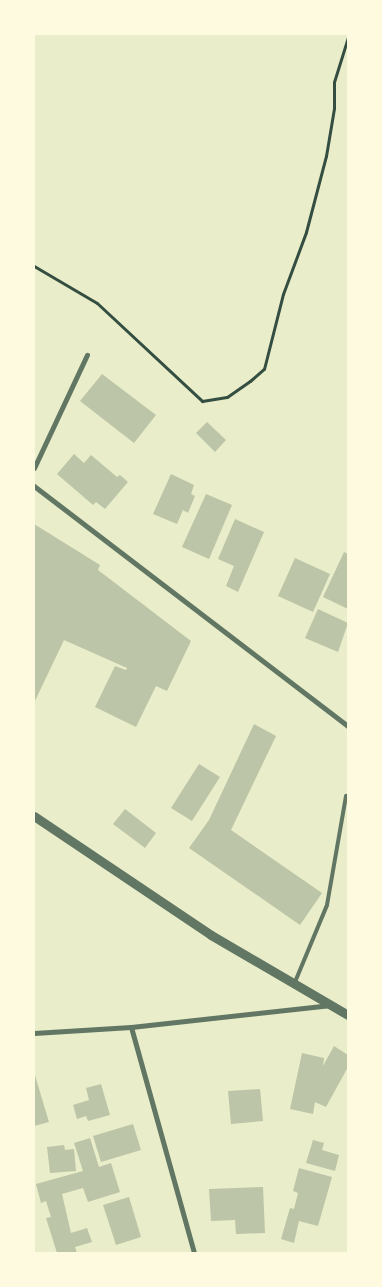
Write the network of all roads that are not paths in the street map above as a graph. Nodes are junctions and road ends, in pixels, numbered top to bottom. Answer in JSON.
{"nodes":[{"id":1,"x":87,"y":354,"type":"dead end"},
{"id":2,"x":34,"y":468,"type":"edge"},
{"id":3,"x":34,"y":486,"type":"edge"},
{"id":4,"x":348,"y":726,"type":"edge"},
{"id":5,"x":346,"y":796,"type":"dead end"},
{"id":6,"x":34,"y":816,"type":"edge"},
{"id":7,"x":294,"y":984,"type":"junction"},
{"id":8,"x":330,"y":1005,"type":"junction"},
{"id":9,"x":348,"y":1015,"type":"edge"},
{"id":10,"x":131,"y":1027,"type":"junction"},
{"id":11,"x":34,"y":1033,"type":"edge"},
{"id":12,"x":194,"y":1253,"type":"edge"}],
"edges":[{"from":1,"to":2,"type":"street"},
{"from":3,"to":4,"type":"street"},
{"from":5,"to":7,"type":"lane"},
{"from":6,"to":7,"type":"street"},
{"from":7,"to":8,"type":"street"},
{"from":8,"to":9,"type":"street"},
{"from":8,"to":10,"type":"street"},
{"from":10,"to":11,"type":"street"},
{"from":10,"to":12,"type":"street"}]}
